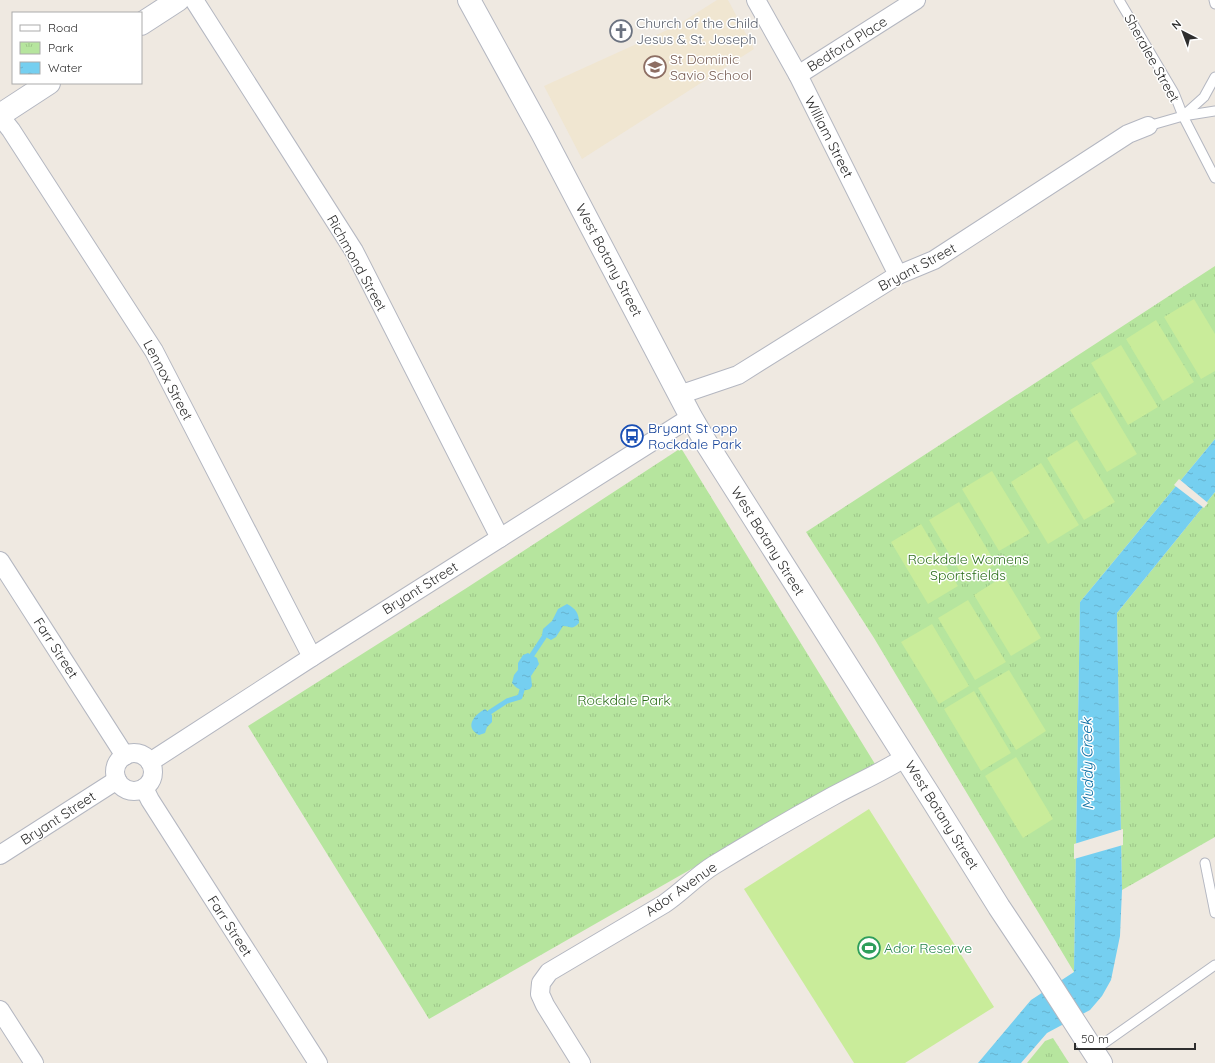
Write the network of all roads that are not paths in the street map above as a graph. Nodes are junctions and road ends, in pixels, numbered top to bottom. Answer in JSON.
{"nodes":[{"id":1,"x":178,"y":0,"type":"edge"},
{"id":2,"x":194,"y":0,"type":"edge"},
{"id":3,"x":469,"y":0,"type":"edge"},
{"id":4,"x":756,"y":0,"type":"edge"},
{"id":5,"x":916,"y":0,"type":"edge"},
{"id":6,"x":1119,"y":0,"type":"edge"},
{"id":7,"x":1214,"y":0,"type":"edge"},
{"id":8,"x":1215,"y":4,"type":"edge"},
{"id":9,"x":142,"y":23,"type":"edge"},
{"id":10,"x":798,"y":75,"type":"junction"},
{"id":11,"x":1215,"y":77,"type":"edge"},
{"id":12,"x":48,"y":84,"type":"edge"},
{"id":13,"x":1215,"y":111,"type":"edge"},
{"id":14,"x":0,"y":116,"type":"edge"},
{"id":15,"x":1182,"y":116,"type":"junction"},
{"id":16,"x":1148,"y":126,"type":"joint"},
{"id":17,"x":1215,"y":178,"type":"edge"},
{"id":18,"x":898,"y":275,"type":"junction"},
{"id":19,"x":679,"y":395,"type":"junction"},
{"id":20,"x":691,"y":417,"type":"junction"},
{"id":21,"x":500,"y":538,"type":"junction"},
{"id":22,"x":0,"y":561,"type":"edge"},
{"id":23,"x":312,"y":657,"type":"junction"},
{"id":24,"x":125,"y":756,"type":"junction"},
{"id":25,"x":906,"y":757,"type":"junction"},
{"id":26,"x":150,"y":762,"type":"junction"},
{"id":27,"x":117,"y":780,"type":"junction"},
{"id":28,"x":144,"y":788,"type":"junction"},
{"id":29,"x":0,"y":855,"type":"edge"},
{"id":30,"x":1205,"y":863,"type":"dead end"},
{"id":31,"x":1215,"y":913,"type":"edge"},
{"id":32,"x":1215,"y":965,"type":"edge"},
{"id":33,"x":0,"y":1010,"type":"edge"},
{"id":34,"x":1093,"y":1051,"type":"edge"},
{"id":35,"x":34,"y":1063,"type":"edge"},
{"id":36,"x":318,"y":1063,"type":"edge"},
{"id":37,"x":581,"y":1063,"type":"edge"}],
"edges":[{"from":1,"to":9,"type":"main road"},
{"from":2,"to":21,"type":"street","name":"Richmond Street"},
{"from":3,"to":19,"type":"main road","name":"West Botany Street"},
{"from":4,"to":10,"type":"street","name":"William Street"},
{"from":5,"to":10,"type":"street","name":"Bedford Place"},
{"from":6,"to":15,"type":"lane","name":"Sheralee Street"},
{"from":7,"to":8,"type":"lane"},
{"from":10,"to":18,"type":"street","name":"William Street"},
{"from":11,"to":15,"type":"lane"},
{"from":12,"to":14,"type":"main road"},
{"from":13,"to":15,"type":"lane"},
{"from":14,"to":23,"type":"street","name":"Lennox Street"},
{"from":15,"to":16,"type":"lane"},
{"from":15,"to":17,"type":"lane","name":"Sheralee Street"},
{"from":16,"to":18,"type":"street","name":"Bryant Street"},
{"from":18,"to":19,"type":"street","name":"Bryant Street"},
{"from":19,"to":20,"type":"main road","name":"West Botany Street"},
{"from":20,"to":21,"type":"street","name":"Bryant Street"},
{"from":20,"to":25,"type":"main road","name":"West Botany Street"},
{"from":21,"to":23,"type":"street","name":"Bryant Street"},
{"from":22,"to":24,"type":"street","name":"Farr Street"},
{"from":23,"to":26,"type":"street","name":"Bryant Street"},
{"from":24,"to":26,"type":"street"},
{"from":24,"to":27,"type":"street"},
{"from":25,"to":34,"type":"main road","name":"West Botany Street"},
{"from":25,"to":37,"type":"street","name":"Ador Avenue"},
{"from":26,"to":28,"type":"street"},
{"from":27,"to":28,"type":"street"},
{"from":27,"to":29,"type":"street","name":"Bryant Street"},
{"from":28,"to":36,"type":"street","name":"Farr Street"},
{"from":30,"to":31,"type":"lane"},
{"from":32,"to":34,"type":"lane"},
{"from":33,"to":35,"type":"street"}]}
